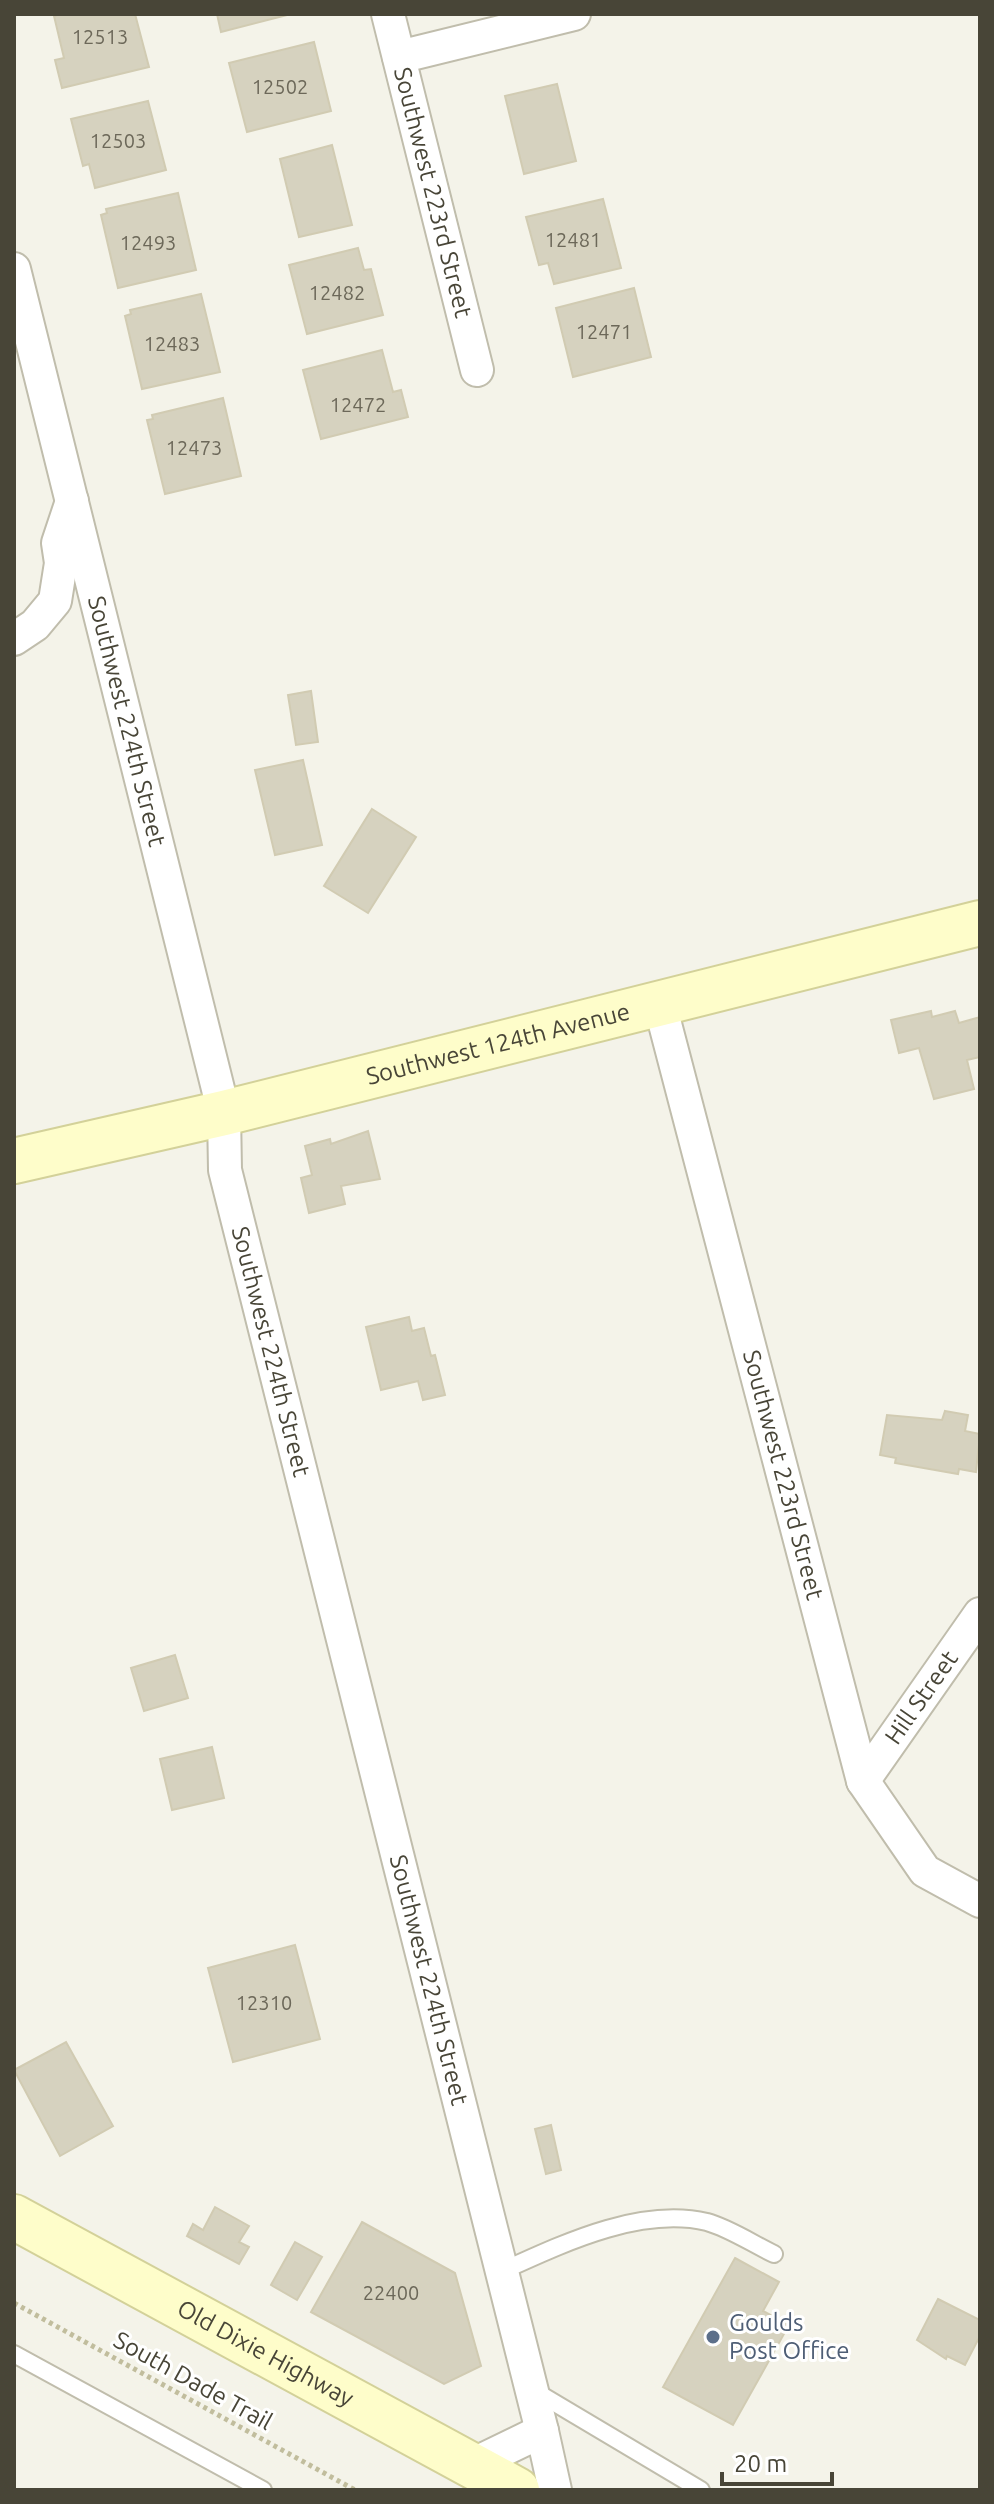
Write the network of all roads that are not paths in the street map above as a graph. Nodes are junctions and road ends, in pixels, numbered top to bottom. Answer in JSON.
{"nodes":[{"id":1,"x":388,"y":14,"type":"edge"},
{"id":2,"x":574,"y":14,"type":"edge"},
{"id":3,"x":399,"y":57,"type":"junction"},
{"id":4,"x":14,"y":269,"type":"edge"},
{"id":5,"x":477,"y":370,"type":"dead end"},
{"id":6,"x":72,"y":501,"type":"junction"},
{"id":7,"x":14,"y":639,"type":"edge"},
{"id":8,"x":980,"y":923,"type":"edge"},
{"id":9,"x":659,"y":1001,"type":"junction"},
{"id":10,"x":224,"y":1113,"type":"junction"},
{"id":11,"x":14,"y":1161,"type":"edge"},
{"id":12,"x":980,"y":1614,"type":"edge"},
{"id":13,"x":863,"y":1781,"type":"junction"},
{"id":14,"x":980,"y":1901,"type":"edge"},
{"id":15,"x":14,"y":2217,"type":"edge"},
{"id":16,"x":774,"y":2254,"type":"dead end"},
{"id":17,"x":500,"y":2272,"type":"junction"},
{"id":18,"x":14,"y":2354,"type":"edge"},
{"id":19,"x":532,"y":2389,"type":"junction"},
{"id":20,"x":542,"y":2431,"type":"junction"},
{"id":21,"x":472,"y":2465,"type":"junction"},
{"id":22,"x":263,"y":2490,"type":"edge"},
{"id":23,"x":517,"y":2490,"type":"edge"},
{"id":24,"x":555,"y":2490,"type":"edge"},
{"id":25,"x":701,"y":2490,"type":"edge"}],
"edges":[{"from":1,"to":3,"type":"street","name":"Southwest 223rd Street"},
{"from":2,"to":3,"type":"street"},
{"from":3,"to":5,"type":"street","name":"Southwest 223rd Street"},
{"from":4,"to":6,"type":"street","name":"Southwest 224th Street"},
{"from":6,"to":7,"type":"street"},
{"from":6,"to":10,"type":"street","name":"Southwest 224th Street"},
{"from":8,"to":9,"type":"street","name":"Southwest 124th Avenue"},
{"from":9,"to":10,"type":"street","name":"Southwest 124th Avenue"},
{"from":9,"to":13,"type":"street","name":"Southwest 223rd Street"},
{"from":10,"to":11,"type":"street","name":"Southwest 124th Avenue"},
{"from":10,"to":17,"type":"street","name":"Southwest 224th Street"},
{"from":12,"to":13,"type":"street","name":"Hill Street"},
{"from":13,"to":14,"type":"street","name":"Southwest 223rd Street"},
{"from":15,"to":21,"type":"street","name":"Old Dixie Highway"},
{"from":16,"to":17,"type":"lane"},
{"from":17,"to":19,"type":"street","name":"Southwest 224th Street"},
{"from":18,"to":22,"type":"lane"},
{"from":19,"to":20,"type":"street","name":"Southwest 224th Street"},
{"from":19,"to":25,"type":"lane"},
{"from":20,"to":21,"type":"street"},
{"from":20,"to":24,"type":"street","name":"Southwest 224th Street"},
{"from":21,"to":23,"type":"street","name":"Old Dixie Highway"}]}
